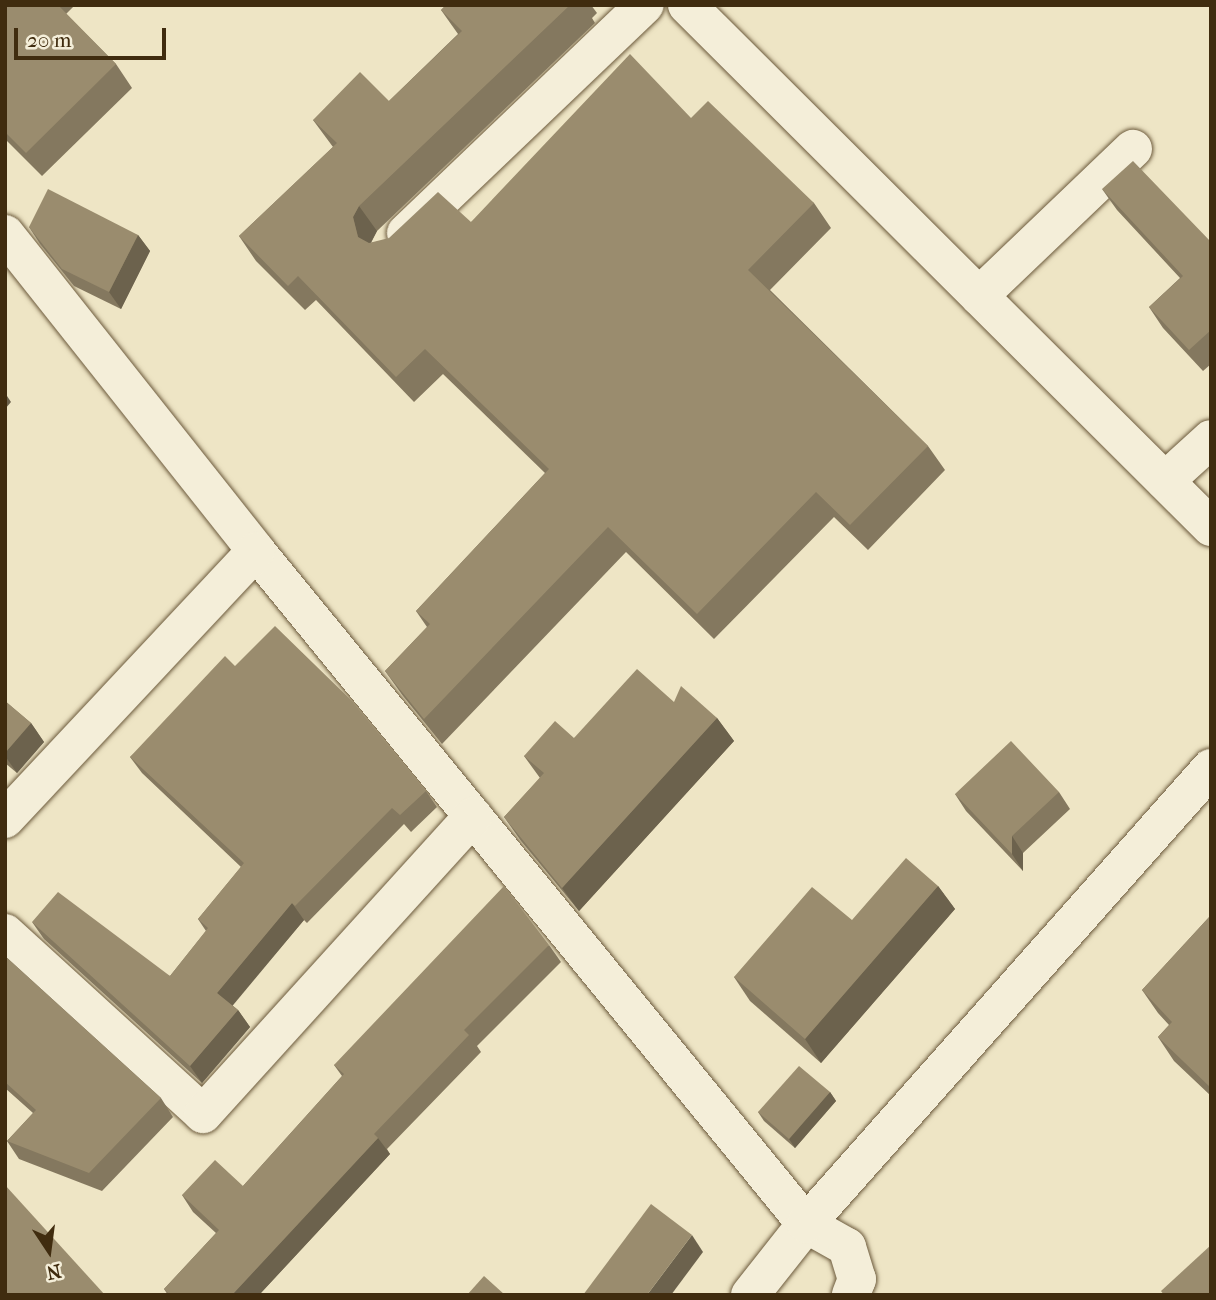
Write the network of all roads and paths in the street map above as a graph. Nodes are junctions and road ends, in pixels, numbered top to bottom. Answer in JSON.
{"nodes":[{"id":1,"x":645,"y":5,"type":"edge"},
{"id":2,"x":687,"y":5,"type":"edge"},
{"id":3,"x":1133,"y":149,"type":"dead end"},
{"id":4,"x":5,"y":234,"type":"edge"},
{"id":5,"x":391,"y":247,"type":"edge"},
{"id":6,"x":979,"y":296,"type":"junction"},
{"id":7,"x":1211,"y":439,"type":"edge"},
{"id":8,"x":1165,"y":481,"type":"junction"},
{"id":9,"x":1211,"y":527,"type":"edge"},
{"id":10,"x":256,"y":551,"type":"junction"},
{"id":11,"x":1211,"y":768,"type":"edge"},
{"id":12,"x":473,"y":816,"type":"junction"},
{"id":13,"x":5,"y":820,"type":"edge"},
{"id":14,"x":5,"y":933,"type":"edge"},
{"id":15,"x":806,"y":1224,"type":"junction"},
{"id":16,"x":859,"y":1290,"type":"edge"},
{"id":17,"x":750,"y":1295,"type":"edge"}],
"edges":[{"from":1,"to":5,"type":"street"},
{"from":2,"to":6,"type":"street"},
{"from":3,"to":6,"type":"street"},
{"from":4,"to":10,"type":"street"},
{"from":6,"to":8,"type":"street"},
{"from":7,"to":8,"type":"street"},
{"from":8,"to":9,"type":"street"},
{"from":10,"to":12,"type":"street"},
{"from":10,"to":13,"type":"street"},
{"from":11,"to":15,"type":"street"},
{"from":12,"to":14,"type":"street"},
{"from":12,"to":15,"type":"street"},
{"from":15,"to":16,"type":"street"},
{"from":15,"to":17,"type":"street"}]}
